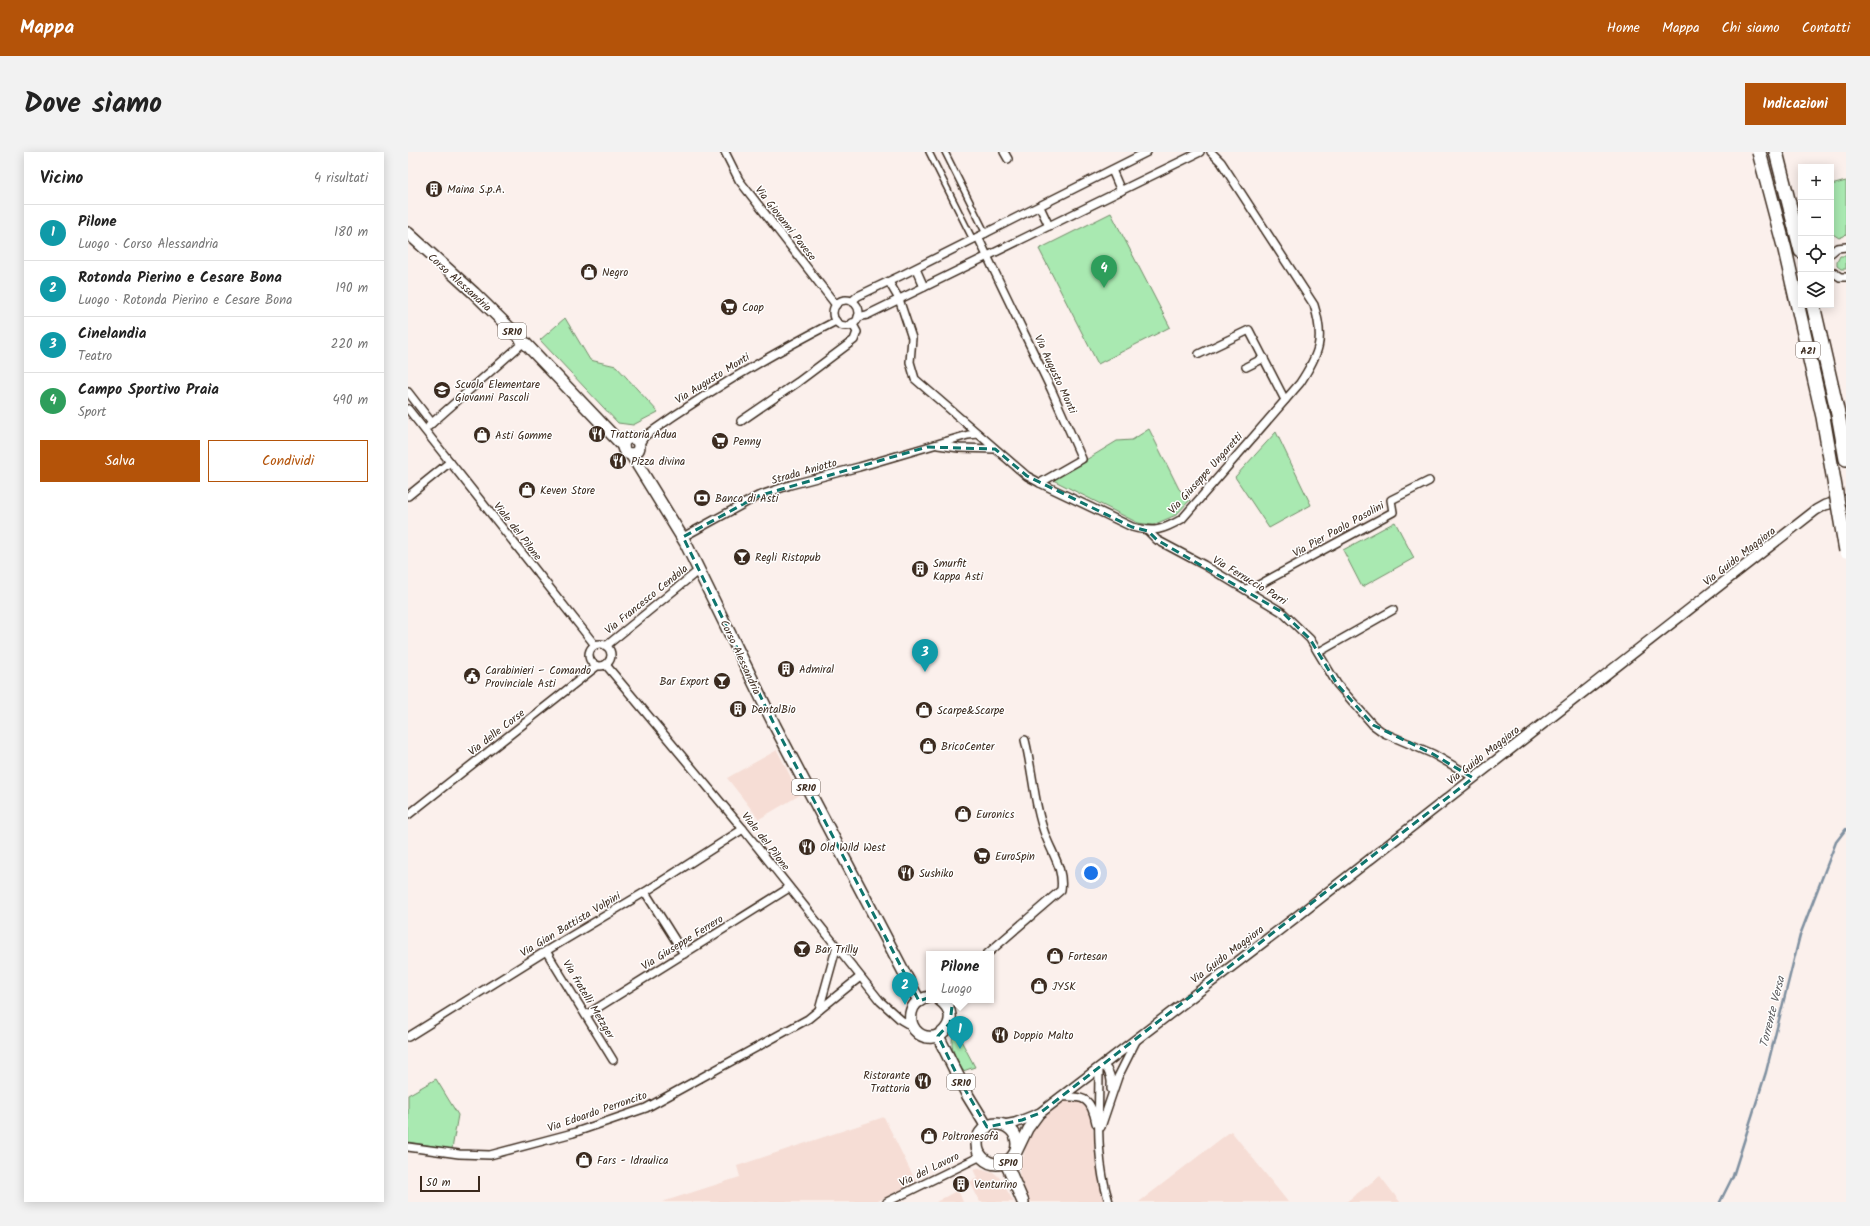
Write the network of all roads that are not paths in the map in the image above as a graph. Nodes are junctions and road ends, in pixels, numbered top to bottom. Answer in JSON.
{"nodes":[{"id":1,"x":725,"y":152,"type":"edge"},
{"id":2,"x":929,"y":152,"type":"edge"},
{"id":3,"x":945,"y":152,"type":"edge"},
{"id":4,"x":1147,"y":152,"type":"edge"},
{"id":5,"x":1200,"y":152,"type":"edge"},
{"id":6,"x":1211,"y":152,"type":"edge"},
{"id":7,"x":1760,"y":152,"type":"edge"},
{"id":8,"x":1776,"y":152,"type":"edge"},
{"id":9,"x":1112,"y":170,"type":"junction"},
{"id":10,"x":1121,"y":191,"type":"junction"},
{"id":11,"x":1040,"y":207,"type":"junction"},
{"id":12,"x":1049,"y":226,"type":"junction"},
{"id":13,"x":408,"y":233,"type":"edge"},
{"id":14,"x":986,"y":234,"type":"junction"},
{"id":15,"x":976,"y":239,"type":"junction"},
{"id":16,"x":1798,"y":239,"type":"edge"},
{"id":17,"x":1846,"y":247,"type":"edge"},
{"id":18,"x":1834,"y":250,"type":"edge"},
{"id":19,"x":988,"y":256,"type":"junction"},
{"id":20,"x":916,"y":268,"type":"junction"},
{"id":21,"x":1832,"y":272,"type":"edge"},
{"id":22,"x":1846,"y":277,"type":"edge"},
{"id":23,"x":889,"y":282,"type":"junction"},
{"id":24,"x":924,"y":287,"type":"junction"},
{"id":25,"x":899,"y":299,"type":"junction"},
{"id":26,"x":852,"y":301,"type":"junction"},
{"id":27,"x":836,"y":305,"type":"junction"},
{"id":28,"x":1814,"y":308,"type":"edge"},
{"id":29,"x":858,"y":316,"type":"junction"},
{"id":30,"x":836,"y":321,"type":"junction"},
{"id":31,"x":852,"y":323,"type":"junction"},
{"id":32,"x":524,"y":342,"type":"junction"},
{"id":33,"x":1199,"y":354,"type":"dead end"},
{"id":34,"x":1264,"y":358,"type":"junction"},
{"id":35,"x":1246,"y":367,"type":"dead end"},
{"id":36,"x":408,"y":392,"type":"edge"},
{"id":37,"x":1285,"y":400,"type":"junction"},
{"id":38,"x":408,"y":409,"type":"edge"},
{"id":39,"x":741,"y":422,"type":"dead end"},
{"id":40,"x":432,"y":423,"type":"junction"},
{"id":41,"x":424,"y":430,"type":"junction"},
{"id":42,"x":978,"y":434,"type":"junction"},
{"id":43,"x":938,"y":445,"type":"junction"},
{"id":44,"x":632,"y":446,"type":"junction"},
{"id":45,"x":995,"y":449,"type":"junction"},
{"id":46,"x":1846,"y":459,"type":"edge"},
{"id":47,"x":450,"y":462,"type":"junction"},
{"id":48,"x":1429,"y":481,"type":"dead end"},
{"id":49,"x":1040,"y":483,"type":"junction"},
{"id":50,"x":408,"y":496,"type":"edge"},
{"id":51,"x":1846,"y":500,"type":"edge"},
{"id":52,"x":1148,"y":531,"type":"junction"},
{"id":53,"x":683,"y":537,"type":"junction"},
{"id":54,"x":1846,"y":551,"type":"edge"},
{"id":55,"x":699,"y":570,"type":"junction"},
{"id":56,"x":1244,"y":589,"type":"junction"},
{"id":57,"x":1393,"y":610,"type":"dead end"},
{"id":58,"x":595,"y":645,"type":"junction"},
{"id":59,"x":606,"y":646,"type":"junction"},
{"id":60,"x":1319,"y":652,"type":"junction"},
{"id":61,"x":606,"y":665,"type":"junction"},
{"id":62,"x":597,"y":666,"type":"junction"},
{"id":63,"x":1025,"y":740,"type":"dead end"},
{"id":64,"x":1473,"y":778,"type":"junction"},
{"id":65,"x":408,"y":815,"type":"edge"},
{"id":66,"x":743,"y":829,"type":"junction"},
{"id":67,"x":789,"y":888,"type":"junction"},
{"id":68,"x":645,"y":892,"type":"junction"},
{"id":69,"x":836,"y":949,"type":"junction"},
{"id":70,"x":546,"y":950,"type":"junction"},
{"id":71,"x":991,"y":951,"type":"edge"},
{"id":72,"x":684,"y":954,"type":"junction"},
{"id":73,"x":860,"y":977,"type":"junction"},
{"id":74,"x":924,"y":999,"type":"edge"},
{"id":75,"x":950,"y":1005,"type":"edge"},
{"id":76,"x":819,"y":1011,"type":"junction"},
{"id":77,"x":586,"y":1016,"type":"junction"},
{"id":78,"x":913,"y":1026,"type":"junction"},
{"id":79,"x":938,"y":1036,"type":"junction"},
{"id":80,"x":1138,"y":1036,"type":"junction"},
{"id":81,"x":408,"y":1037,"type":"edge"},
{"id":82,"x":613,"y":1060,"type":"dead end"},
{"id":83,"x":1101,"y":1067,"type":"junction"},
{"id":84,"x":1060,"y":1097,"type":"junction"},
{"id":85,"x":1111,"y":1097,"type":"junction"},
{"id":86,"x":1040,"y":1113,"type":"junction"},
{"id":87,"x":1004,"y":1125,"type":"junction"},
{"id":88,"x":987,"y":1127,"type":"junction"},
{"id":89,"x":1098,"y":1137,"type":"junction"},
{"id":90,"x":408,"y":1148,"type":"edge"},
{"id":91,"x":1017,"y":1152,"type":"junction"},
{"id":92,"x":980,"y":1156,"type":"junction"},
{"id":93,"x":1006,"y":1163,"type":"junction"},
{"id":94,"x":886,"y":1202,"type":"edge"},
{"id":95,"x":1023,"y":1202,"type":"edge"},
{"id":96,"x":1109,"y":1202,"type":"edge"}],
"edges":[{"from":1,"to":27,"type":"street","name":"Via Giovanni Pavese"},
{"from":2,"to":15,"type":"street"},
{"from":3,"to":14,"type":"street"},
{"from":4,"to":9,"type":"street"},
{"from":5,"to":10,"type":"street"},
{"from":6,"to":37,"type":"street","name":"Via Giuseppe Ungaretti"},
{"from":7,"to":54,"type":"highway","number":"A21","bridge":true},
{"from":8,"to":16,"type":"highway"},
{"from":9,"to":10,"type":"street"},
{"from":9,"to":11,"type":"street"},
{"from":10,"to":12,"type":"street"},
{"from":11,"to":12,"type":"street"},
{"from":11,"to":14,"type":"street"},
{"from":12,"to":19,"type":"street"},
{"from":13,"to":32,"type":"main road","name":"Corso Alessandria","number":"SR10"},
{"from":14,"to":15,"type":"street"},
{"from":15,"to":19,"type":"street","name":"Via Augusto Monti"},
{"from":15,"to":20,"type":"street"},
{"from":17,"to":18,"type":"street"},
{"from":19,"to":24,"type":"street"},
{"from":19,"to":49,"type":"street","name":"Via Augusto Monti"},
{"from":20,"to":23,"type":"street"},
{"from":20,"to":24,"type":"street"},
{"from":21,"to":22,"type":"street"},
{"from":23,"to":25,"type":"street","name":"Via Giuseppe Ungaretti"},
{"from":23,"to":26,"type":"street"},
{"from":24,"to":25,"type":"street"},
{"from":25,"to":29,"type":"street"},
{"from":25,"to":42,"type":"street","name":"Via Giuseppe Ungaretti"},
{"from":26,"to":27,"type":"street"},
{"from":26,"to":29,"type":"street"},
{"from":27,"to":30,"type":"street"},
{"from":28,"to":46,"type":"highway","number":"A21"},
{"from":29,"to":31,"type":"street"},
{"from":30,"to":31,"type":"street"},
{"from":30,"to":44,"type":"street","name":"Via Augusto Monti"},
{"from":31,"to":39,"type":"street"},
{"from":32,"to":40,"type":"street"},
{"from":32,"to":44,"type":"main road","name":"Corso Alessandria","number":"SR10"},
{"from":33,"to":34,"type":"street"},
{"from":34,"to":35,"type":"street"},
{"from":34,"to":37,"type":"street"},
{"from":36,"to":40,"type":"street"},
{"from":37,"to":52,"type":"street","name":"Via Giuseppe Ungaretti"},
{"from":38,"to":41,"type":"street","name":"Viale del Pilone"},
{"from":40,"to":41,"type":"street"},
{"from":41,"to":47,"type":"street","name":"Viale del Pilone"},
{"from":42,"to":43,"type":"street","name":"Strada Aniotto"},
{"from":42,"to":45,"type":"street","name":"Via Giuseppe Ungaretti"},
{"from":43,"to":45,"type":"street","name":"Strada Aniotto"},
{"from":43,"to":53,"type":"street","name":"Strada Aniotto"},
{"from":44,"to":53,"type":"main road","name":"Corso Alessandria","number":"SR10"},
{"from":45,"to":49,"type":"street","name":"Via Giuseppe Ungaretti"},
{"from":47,"to":50,"type":"street"},
{"from":47,"to":58,"type":"street","name":"Viale del Pilone"},
{"from":48,"to":56,"type":"street","name":"Via Pier Paolo Pasolini"},
{"from":49,"to":52,"type":"street","name":"Via Giuseppe Ungaretti"},
{"from":51,"to":64,"type":"street","name":"Via Guido Maggiora"},
{"from":52,"to":56,"type":"street","name":"Via Ferruccio Parri"},
{"from":53,"to":55,"type":"main road","name":"Corso Alessandria","number":"SR10"},
{"from":55,"to":59,"type":"street","name":"Via Francesco Cendola"},
{"from":55,"to":74,"type":"main road","name":"Corso Alessandria","number":"SR10"},
{"from":56,"to":60,"type":"street","name":"Via Ferruccio Parri"},
{"from":57,"to":60,"type":"street"},
{"from":58,"to":59,"type":"street"},
{"from":58,"to":62,"type":"street"},
{"from":59,"to":61,"type":"street"},
{"from":60,"to":64,"type":"street","name":"Via Ferruccio Parri"},
{"from":61,"to":62,"type":"street"},
{"from":61,"to":66,"type":"street","name":"Viale del Pilone"},
{"from":62,"to":65,"type":"street","name":"Via delle Corse"},
{"from":63,"to":71,"type":"street"},
{"from":64,"to":80,"type":"street","name":"Via Guido Maggiora"},
{"from":66,"to":67,"type":"street","name":"Viale del Pilone"},
{"from":66,"to":68,"type":"street","name":"Via Gian Battista Volpini"},
{"from":67,"to":69,"type":"street","name":"Viale del Pilone"},
{"from":67,"to":72,"type":"street","name":"Via Giuseppe Ferrero"},
{"from":68,"to":70,"type":"street","name":"Via Gian Battista Volpini"},
{"from":68,"to":72,"type":"street"},
{"from":69,"to":73,"type":"street","name":"Viale del Pilone"},
{"from":69,"to":76,"type":"street"},
{"from":70,"to":77,"type":"street","name":"Via fratelli Metzger"},
{"from":70,"to":81,"type":"street","name":"Via Gian Battista Volpini"},
{"from":72,"to":77,"type":"street","name":"Via Giuseppe Ferrero"},
{"from":73,"to":76,"type":"street","name":"Via Edoardo Perroncito"},
{"from":73,"to":78,"type":"street","name":"Viale del Pilone"},
{"from":74,"to":78,"type":"main road","number":"SR10"},
{"from":75,"to":79,"type":"main road"},
{"from":76,"to":90,"type":"street","name":"Via Edoardo Perroncito"},
{"from":77,"to":82,"type":"street","name":"Via fratelli Metzger"},
{"from":78,"to":79,"type":"main road"},
{"from":79,"to":88,"type":"main road","number":"SR10"},
{"from":80,"to":83,"type":"street","name":"Via Guido Maggiora"},
{"from":80,"to":85,"type":"street","name":"Via Guido Maggiora"},
{"from":83,"to":84,"type":"street","name":"Via Guido Maggiora"},
{"from":83,"to":85,"type":"street","name":"Via Guido Maggiora"},
{"from":83,"to":89,"type":"street","name":"Via Guido Maggiora"},
{"from":84,"to":86,"type":"street","name":"Via Guido Maggiora"},
{"from":84,"to":89,"type":"street","name":"Via Guido Maggiora"},
{"from":85,"to":89,"type":"street","name":"Via Guido Maggiora"},
{"from":86,"to":87,"type":"street","name":"Via Guido Maggiora"},
{"from":86,"to":91,"type":"street","name":"Via Guido Maggiora"},
{"from":87,"to":88,"type":"main road"},
{"from":87,"to":91,"type":"main road","number":"SP10"},
{"from":88,"to":92,"type":"main road","number":"SP10"},
{"from":89,"to":96,"type":"street","name":"Via Guido Maggiora"},
{"from":91,"to":93,"type":"main road","number":"SP10"},
{"from":92,"to":93,"type":"main road","number":"SP10"},
{"from":92,"to":94,"type":"street","name":"Via del Lavoro"},
{"from":93,"to":95,"type":"main road","number":"SP10"}]}
